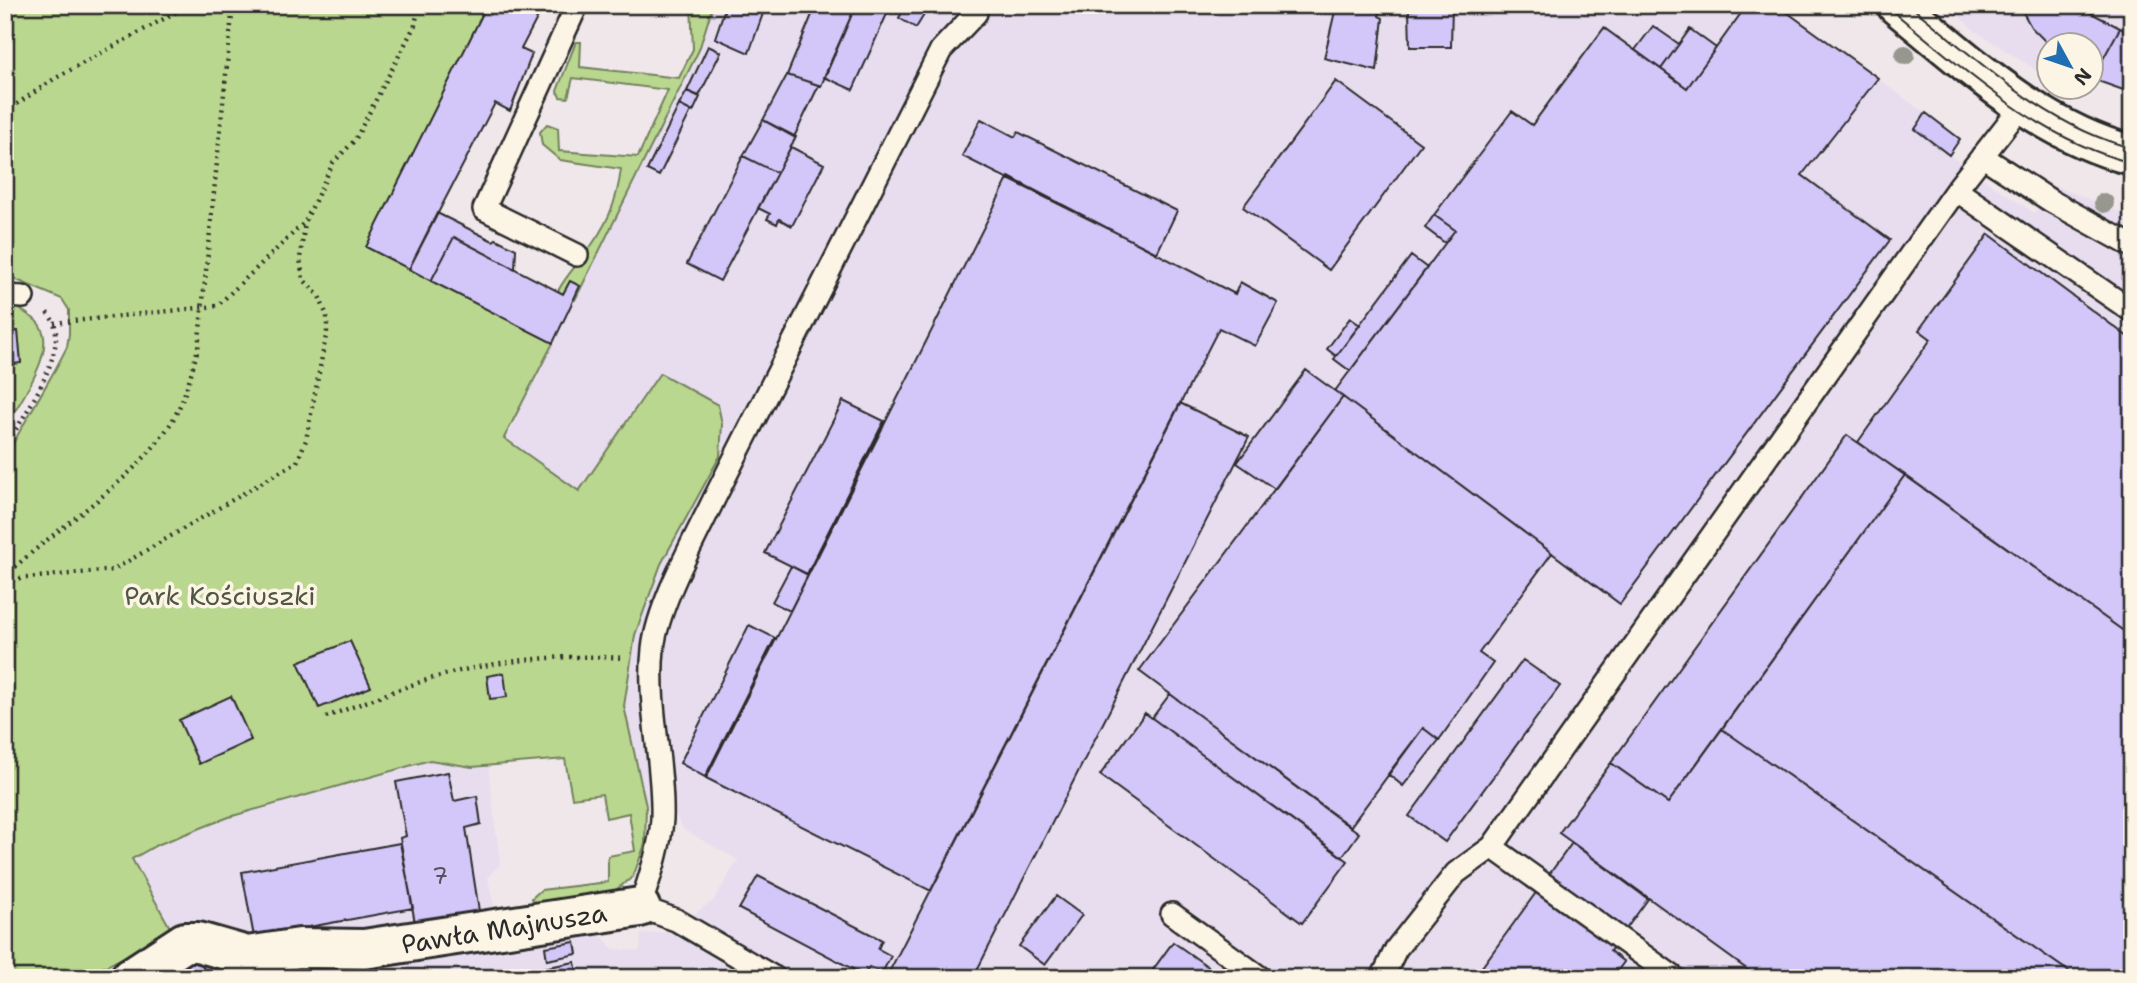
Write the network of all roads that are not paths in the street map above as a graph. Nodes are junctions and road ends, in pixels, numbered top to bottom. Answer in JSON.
{"nodes":[{"id":1,"x":577,"y":5,"type":"edge"},
{"id":2,"x":1897,"y":5,"type":"edge"},
{"id":3,"x":976,"y":13,"type":"dead end"},
{"id":4,"x":2024,"y":104,"type":"junction"},
{"id":5,"x":1982,"y":156,"type":"junction"},
{"id":6,"x":2132,"y":156,"type":"edge"},
{"id":7,"x":1955,"y":190,"type":"junction"},
{"id":8,"x":2132,"y":246,"type":"edge"},
{"id":9,"x":577,"y":255,"type":"dead end"},
{"id":10,"x":2132,"y":311,"type":"edge"},
{"id":11,"x":1492,"y":847,"type":"junction"},
{"id":12,"x":640,"y":907,"type":"junction"},
{"id":13,"x":1172,"y":914,"type":"dead end"},
{"id":14,"x":266,"y":966,"type":"edge"},
{"id":15,"x":130,"y":978,"type":"edge"},
{"id":16,"x":775,"y":978,"type":"edge"},
{"id":17,"x":1261,"y":978,"type":"edge"},
{"id":18,"x":1382,"y":978,"type":"edge"},
{"id":19,"x":1675,"y":978,"type":"edge"}],
"edges":[{"from":1,"to":9,"type":"lane"},
{"from":2,"to":4,"type":"street"},
{"from":3,"to":12,"type":"lane"},
{"from":4,"to":5,"type":"lane"},
{"from":4,"to":6,"type":"street"},
{"from":5,"to":7,"type":"lane"},
{"from":5,"to":8,"type":"lane"},
{"from":7,"to":10,"type":"lane"},
{"from":7,"to":11,"type":"lane"},
{"from":11,"to":18,"type":"lane"},
{"from":11,"to":19,"type":"lane"},
{"from":12,"to":14,"type":"street","name":"Pawła Majnusza"},
{"from":12,"to":16,"type":"lane"},
{"from":13,"to":17,"type":"lane"},
{"from":14,"to":15,"type":"street","name":"Pawła Majnusza"}]}
